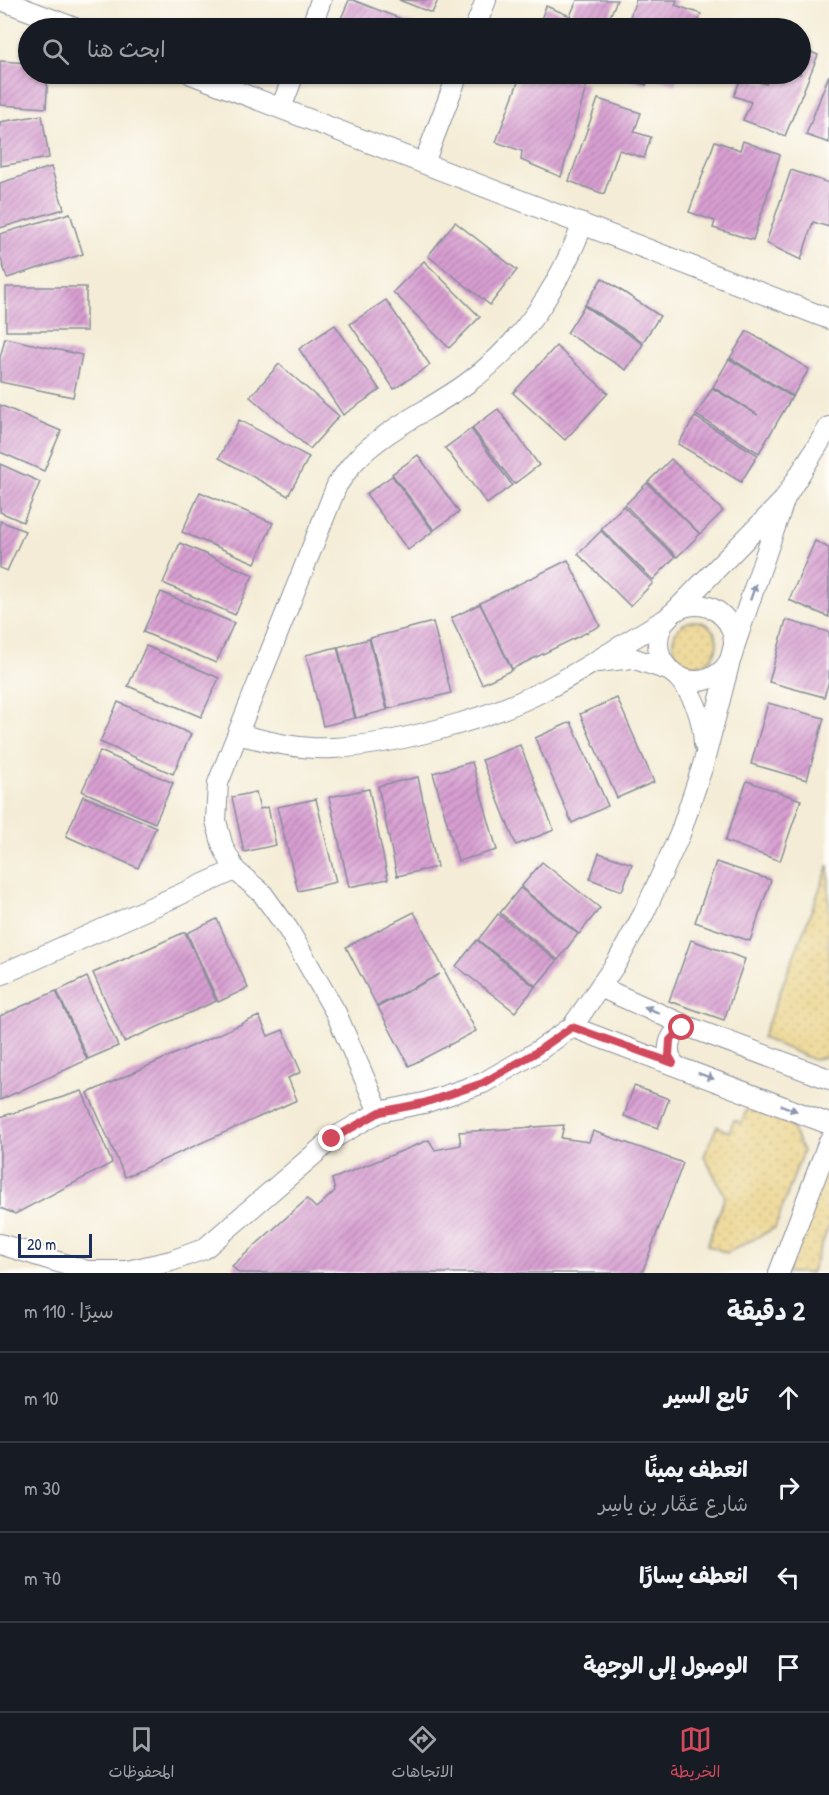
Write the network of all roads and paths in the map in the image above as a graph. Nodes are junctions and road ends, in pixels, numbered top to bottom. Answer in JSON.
{"nodes":[{"id":1,"x":1,"y":0,"type":"edge"},
{"id":2,"x":321,"y":0,"type":"edge"},
{"id":3,"x":486,"y":0,"type":"edge"},
{"id":4,"x":49,"y":18,"type":"edge"},
{"id":5,"x":314,"y":18,"type":"edge"},
{"id":6,"x":479,"y":18,"type":"edge"},
{"id":7,"x":217,"y":84,"type":"edge"},
{"id":8,"x":290,"y":84,"type":"edge"},
{"id":9,"x":454,"y":84,"type":"edge"},
{"id":10,"x":281,"y":108,"type":"junction"},
{"id":11,"x":424,"y":163,"type":"junction"},
{"id":12,"x":583,"y":224,"type":"junction"},
{"id":13,"x":829,"y":319,"type":"edge"},
{"id":14,"x":829,"y":427,"type":"edge"},
{"id":15,"x":786,"y":498,"type":"junction"},
{"id":16,"x":671,"y":615,"type":"junction"},
{"id":17,"x":734,"y":648,"type":"junction"},
{"id":18,"x":578,"y":669,"type":"junction"},
{"id":19,"x":673,"y":673,"type":"junction"},
{"id":20,"x":238,"y":734,"type":"junction"},
{"id":21,"x":704,"y":761,"type":"junction"},
{"id":22,"x":235,"y":870,"type":"junction"},
{"id":23,"x":0,"y":975,"type":"edge"},
{"id":24,"x":600,"y":987,"type":"junction"},
{"id":25,"x":572,"y":1027,"type":"junction"},
{"id":26,"x":689,"y":1027,"type":"junction"},
{"id":27,"x":673,"y":1063,"type":"junction"},
{"id":28,"x":829,"y":1079,"type":"edge"},
{"id":29,"x":380,"y":1112,"type":"junction"},
{"id":30,"x":829,"y":1124,"type":"edge"},
{"id":31,"x":829,"y":1141,"type":"edge"},
{"id":32,"x":0,"y":1244,"type":"edge"},
{"id":33,"x":779,"y":1273,"type":"edge"}],
"edges":[{"from":1,"to":4,"type":"street"},
{"from":2,"to":5,"type":"street"},
{"from":3,"to":6,"type":"street"},
{"from":7,"to":10,"type":"street"},
{"from":8,"to":10,"type":"street"},
{"from":9,"to":11,"type":"street"},
{"from":10,"to":11,"type":"street"},
{"from":11,"to":12,"type":"street"},
{"from":12,"to":13,"type":"street"},
{"from":12,"to":20,"type":"street"},
{"from":14,"to":15,"type":"street"},
{"from":15,"to":16,"type":"street"},
{"from":17,"to":15,"type":"street","one_way":true},
{"from":16,"to":17,"type":"street"},
{"from":16,"to":18,"type":"street"},
{"from":16,"to":19,"type":"street"},
{"from":17,"to":19,"type":"street"},
{"from":17,"to":21,"type":"street"},
{"from":18,"to":19,"type":"street"},
{"from":18,"to":20,"type":"street"},
{"from":19,"to":21,"type":"street"},
{"from":20,"to":22,"type":"street"},
{"from":21,"to":24,"type":"street"},
{"from":22,"to":23,"type":"street"},
{"from":22,"to":29,"type":"street"},
{"from":24,"to":25,"type":"street"},
{"from":26,"to":24,"type":"street","one_way":true},
{"from":25,"to":27,"type":"street"},
{"from":25,"to":29,"type":"street"},
{"from":26,"to":27,"type":"street"},
{"from":26,"to":28,"type":"street"},
{"from":27,"to":30,"type":"street","one_way":true},
{"from":29,"to":32,"type":"street"},
{"from":31,"to":33,"type":"street"}]}
